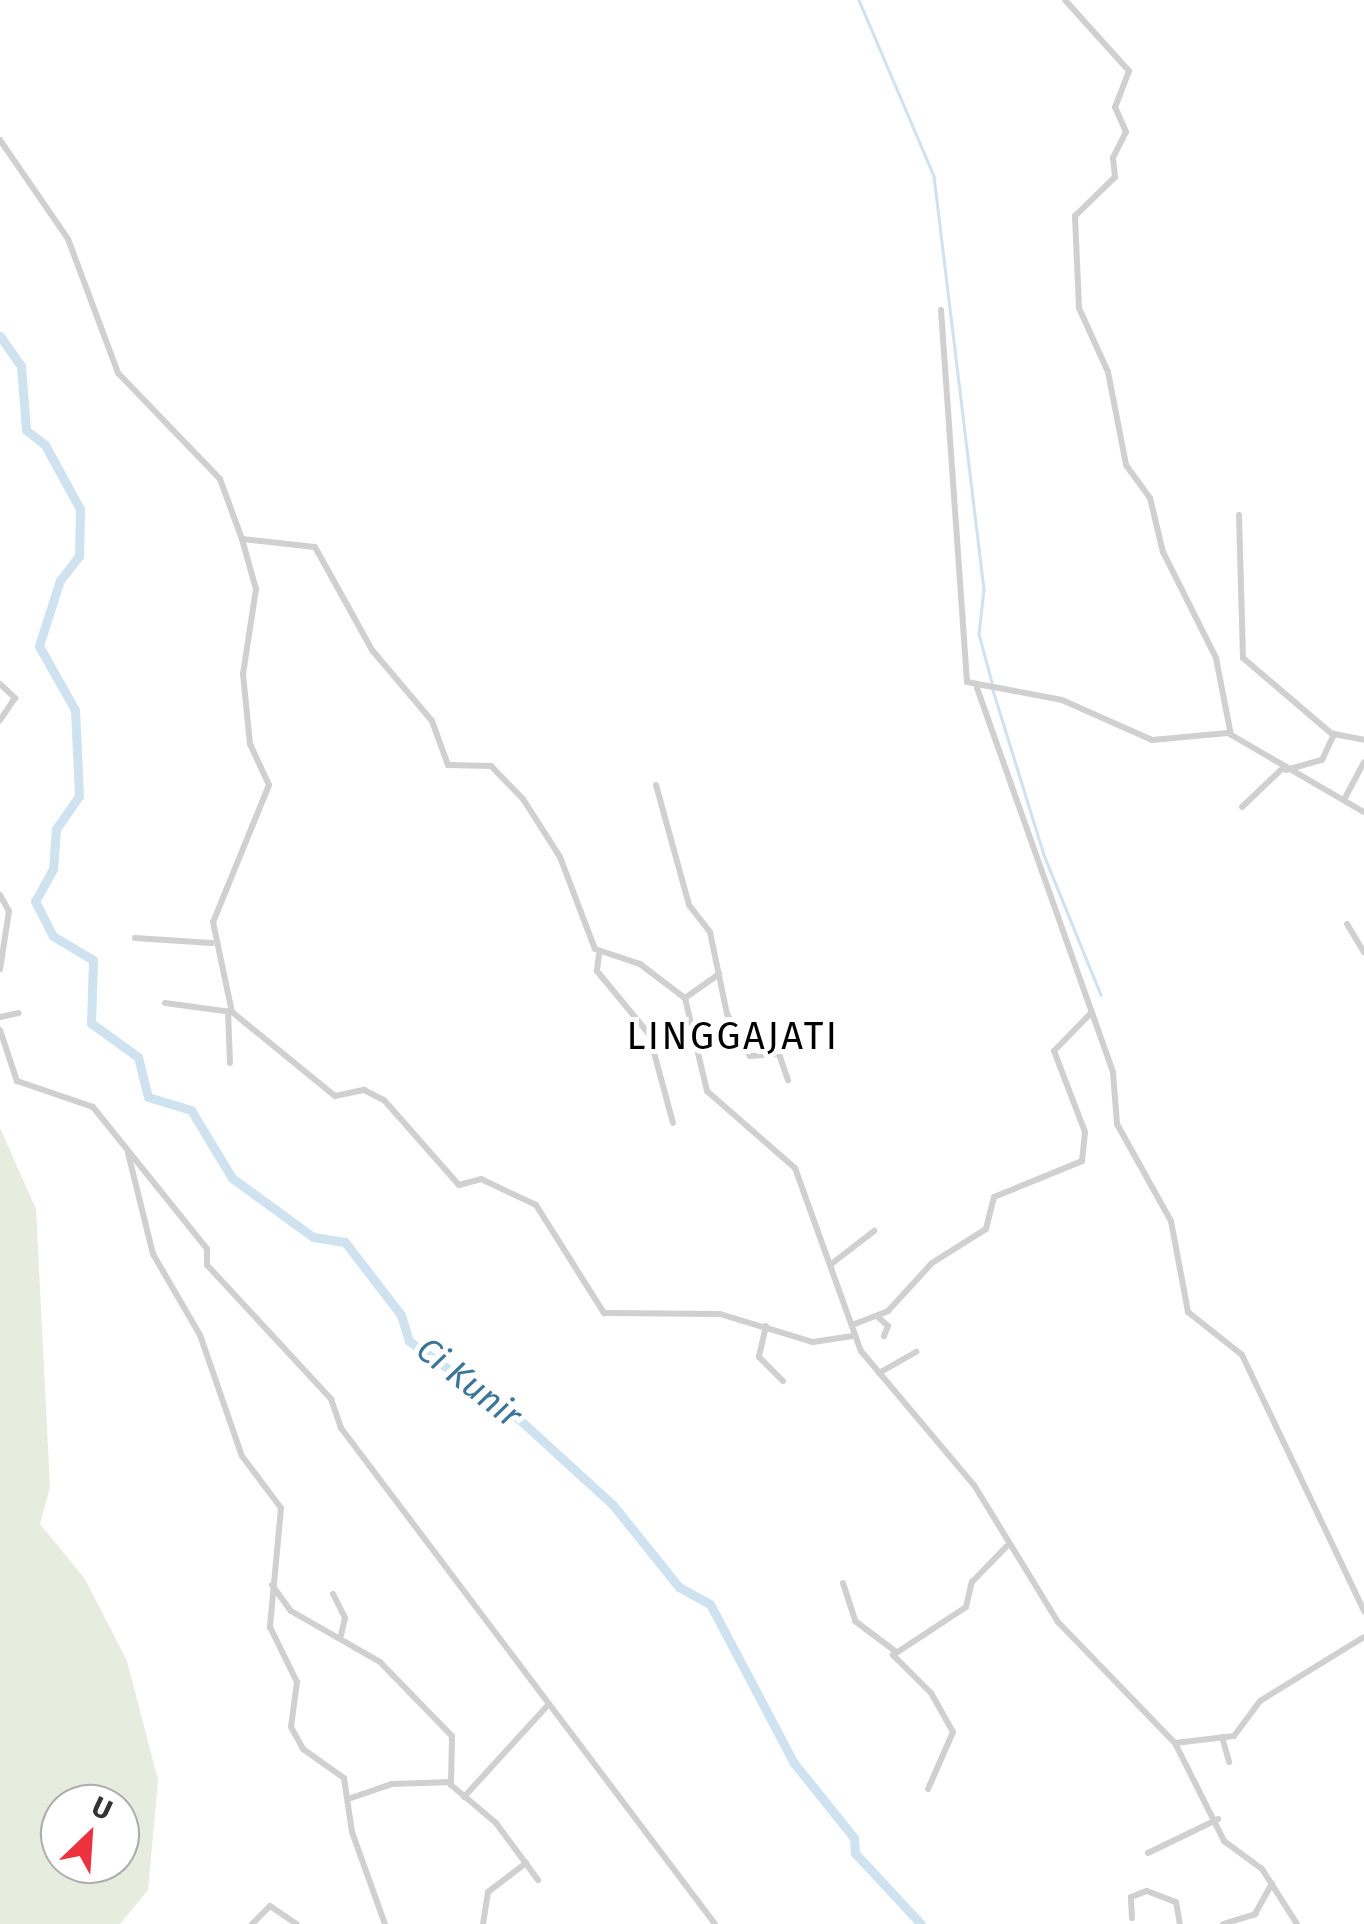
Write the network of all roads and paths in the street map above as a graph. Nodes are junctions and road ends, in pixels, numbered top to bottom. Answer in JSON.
{"nodes":[{"id":1,"x":1065,"y":0,"type":"edge"},
{"id":2,"x":0,"y":140,"type":"edge"},
{"id":3,"x":942,"y":310,"type":"dead end"},
{"id":4,"x":1239,"y":515,"type":"dead end"},
{"id":5,"x":242,"y":539,"type":"junction"},
{"id":6,"x":0,"y":684,"type":"edge"},
{"id":7,"x":977,"y":688,"type":"junction"},
{"id":8,"x":0,"y":720,"type":"edge"},
{"id":9,"x":1231,"y":735,"type":"junction"},
{"id":10,"x":1332,"y":735,"type":"junction"},
{"id":11,"x":1364,"y":740,"type":"edge"},
{"id":12,"x":1364,"y":762,"type":"edge"},
{"id":13,"x":1284,"y":769,"type":"junction"},
{"id":14,"x":656,"y":785,"type":"dead end"},
{"id":15,"x":1346,"y":796,"type":"junction"},
{"id":16,"x":1242,"y":807,"type":"dead end"},
{"id":17,"x":1364,"y":812,"type":"edge"},
{"id":18,"x":0,"y":895,"type":"edge"},
{"id":19,"x":1347,"y":924,"type":"dead end"},
{"id":20,"x":134,"y":938,"type":"dead end"},
{"id":21,"x":212,"y":943,"type":"junction"},
{"id":22,"x":1364,"y":952,"type":"edge"},
{"id":23,"x":599,"y":954,"type":"junction"},
{"id":24,"x":0,"y":969,"type":"edge"},
{"id":25,"x":719,"y":974,"type":"junction"},
{"id":26,"x":685,"y":998,"type":"junction"},
{"id":27,"x":165,"y":1003,"type":"dead end"},
{"id":28,"x":230,"y":1012,"type":"junction"},
{"id":29,"x":1092,"y":1012,"type":"junction"},
{"id":30,"x":20,"y":1013,"type":"dead end"},
{"id":31,"x":0,"y":1017,"type":"edge"},
{"id":32,"x":0,"y":1030,"type":"edge"},
{"id":33,"x":230,"y":1063,"type":"dead end"},
{"id":34,"x":788,"y":1080,"type":"dead end"},
{"id":35,"x":674,"y":1123,"type":"dead end"},
{"id":36,"x":128,"y":1153,"type":"junction"},
{"id":37,"x":874,"y":1231,"type":"dead end"},
{"id":38,"x":830,"y":1264,"type":"junction"},
{"id":39,"x":878,"y":1317,"type":"junction"},
{"id":40,"x":852,"y":1325,"type":"junction"},
{"id":41,"x":766,"y":1326,"type":"junction"},
{"id":42,"x":853,"y":1336,"type":"junction"},
{"id":43,"x":884,"y":1336,"type":"dead end"},
{"id":44,"x":916,"y":1352,"type":"dead end"},
{"id":45,"x":879,"y":1373,"type":"junction"},
{"id":46,"x":783,"y":1381,"type":"dead end"},
{"id":47,"x":1007,"y":1546,"type":"junction"},
{"id":48,"x":843,"y":1582,"type":"dead end"},
{"id":49,"x":271,"y":1584,"type":"junction"},
{"id":50,"x":333,"y":1594,"type":"dead end"},
{"id":51,"x":271,"y":1600,"type":"junction"},
{"id":52,"x":284,"y":1602,"type":"junction"},
{"id":53,"x":1364,"y":1611,"type":"edge"},
{"id":54,"x":341,"y":1636,"type":"junction"},
{"id":55,"x":1364,"y":1638,"type":"edge"},
{"id":56,"x":895,"y":1651,"type":"junction"},
{"id":57,"x":547,"y":1706,"type":"junction"},
{"id":58,"x":1222,"y":1737,"type":"junction"},
{"id":59,"x":1175,"y":1744,"type":"junction"},
{"id":60,"x":1228,"y":1762,"type":"dead end"},
{"id":61,"x":450,"y":1782,"type":"junction"},
{"id":62,"x":928,"y":1789,"type":"dead end"},
{"id":63,"x":464,"y":1797,"type":"junction"},
{"id":64,"x":348,"y":1798,"type":"junction"},
{"id":65,"x":1219,"y":1819,"type":"junction"},
{"id":66,"x":1148,"y":1854,"type":"dead end"},
{"id":67,"x":526,"y":1863,"type":"junction"},
{"id":68,"x":538,"y":1880,"type":"dead end"},
{"id":69,"x":1272,"y":1883,"type":"junction"},
{"id":70,"x":1132,"y":1918,"type":"dead end"},
{"id":71,"x":252,"y":1924,"type":"edge"},
{"id":72,"x":297,"y":1924,"type":"edge"},
{"id":73,"x":385,"y":1924,"type":"edge"},
{"id":74,"x":483,"y":1924,"type":"edge"},
{"id":75,"x":715,"y":1924,"type":"edge"},
{"id":76,"x":1180,"y":1924,"type":"edge"},
{"id":77,"x":1222,"y":1924,"type":"edge"},
{"id":78,"x":1297,"y":1924,"type":"edge"}],
"edges":[{"from":1,"to":9,"type":"street"},
{"from":2,"to":5,"type":"street"},
{"from":3,"to":7,"type":"street"},
{"from":4,"to":10,"type":"street"},
{"from":5,"to":21,"type":"street"},
{"from":5,"to":23,"type":"street"},
{"from":6,"to":8,"type":"street"},
{"from":7,"to":9,"type":"street"},
{"from":7,"to":29,"type":"street"},
{"from":9,"to":13,"type":"street"},
{"from":10,"to":11,"type":"street"},
{"from":10,"to":13,"type":"street"},
{"from":12,"to":15,"type":"street"},
{"from":13,"to":15,"type":"street"},
{"from":13,"to":16,"type":"street"},
{"from":14,"to":25,"type":"street"},
{"from":15,"to":17,"type":"street"},
{"from":18,"to":24,"type":"street"},
{"from":19,"to":22,"type":"street"},
{"from":20,"to":21,"type":"street"},
{"from":21,"to":28,"type":"street"},
{"from":23,"to":26,"type":"street"},
{"from":23,"to":35,"type":"street"},
{"from":25,"to":26,"type":"street"},
{"from":25,"to":34,"type":"street"},
{"from":26,"to":38,"type":"street"},
{"from":27,"to":28,"type":"street"},
{"from":28,"to":33,"type":"street"},
{"from":28,"to":41,"type":"street"},
{"from":29,"to":39,"type":"street"},
{"from":29,"to":53,"type":"street"},
{"from":30,"to":31,"type":"street"},
{"from":32,"to":36,"type":"street"},
{"from":36,"to":49,"type":"street"},
{"from":36,"to":57,"type":"street"},
{"from":37,"to":38,"type":"street"},
{"from":38,"to":40,"type":"street"},
{"from":39,"to":40,"type":"street"},
{"from":39,"to":43,"type":"street"},
{"from":40,"to":42,"type":"street"},
{"from":41,"to":42,"type":"street"},
{"from":41,"to":46,"type":"street"},
{"from":42,"to":45,"type":"street"},
{"from":44,"to":45,"type":"street"},
{"from":45,"to":47,"type":"street"},
{"from":47,"to":56,"type":"street"},
{"from":47,"to":59,"type":"street"},
{"from":48,"to":56,"type":"street"},
{"from":49,"to":51,"type":"street"},
{"from":49,"to":52,"type":"street"},
{"from":50,"to":54,"type":"street"},
{"from":51,"to":52,"type":"street"},
{"from":51,"to":64,"type":"street"},
{"from":52,"to":54,"type":"street"},
{"from":54,"to":61,"type":"street"},
{"from":55,"to":58,"type":"street"},
{"from":56,"to":62,"type":"street"},
{"from":57,"to":63,"type":"street"},
{"from":57,"to":75,"type":"street"},
{"from":58,"to":59,"type":"street"},
{"from":58,"to":60,"type":"street"},
{"from":59,"to":65,"type":"street"},
{"from":61,"to":63,"type":"street"},
{"from":61,"to":64,"type":"street"},
{"from":63,"to":67,"type":"street"},
{"from":64,"to":73,"type":"street"},
{"from":65,"to":66,"type":"street"},
{"from":65,"to":69,"type":"street"},
{"from":67,"to":68,"type":"street"},
{"from":67,"to":74,"type":"street"},
{"from":69,"to":77,"type":"street"},
{"from":69,"to":78,"type":"street"},
{"from":70,"to":76,"type":"street"},
{"from":71,"to":72,"type":"street"}]}
